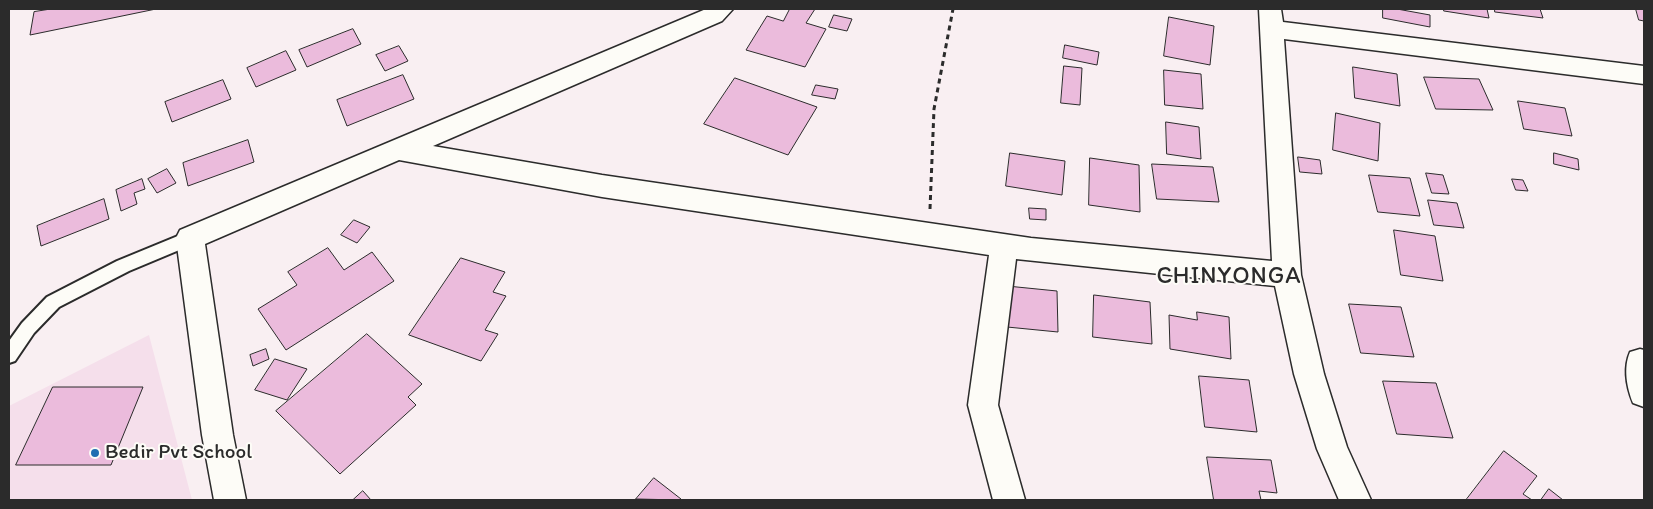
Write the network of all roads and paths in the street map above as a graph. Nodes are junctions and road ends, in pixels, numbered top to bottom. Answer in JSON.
{"nodes":[{"id":1,"x":721,"y":9,"type":"edge"},
{"id":2,"x":953,"y":9,"type":"edge"},
{"id":3,"x":1270,"y":19,"type":"edge"},
{"id":4,"x":1644,"y":75,"type":"edge"},
{"id":5,"x":398,"y":150,"type":"junction"},
{"id":6,"x":929,"y":235,"type":"junction"},
{"id":7,"x":190,"y":238,"type":"junction"},
{"id":8,"x":1004,"y":246,"type":"junction"},
{"id":9,"x":1287,"y":275,"type":"junction"},
{"id":10,"x":9,"y":355,"type":"edge"},
{"id":11,"x":1640,"y":362,"type":"dead end"},
{"id":12,"x":1644,"y":393,"type":"edge"},
{"id":13,"x":230,"y":500,"type":"edge"},
{"id":14,"x":1010,"y":500,"type":"edge"},
{"id":15,"x":1355,"y":500,"type":"edge"}],
"edges":[{"from":1,"to":5,"type":"street"},
{"from":2,"to":6,"type":"path"},
{"from":3,"to":4,"type":"street"},
{"from":3,"to":9,"type":"street"},
{"from":5,"to":6,"type":"street"},
{"from":5,"to":7,"type":"street"},
{"from":6,"to":8,"type":"street"},
{"from":7,"to":10,"type":"lane"},
{"from":7,"to":13,"type":"street"},
{"from":8,"to":9,"type":"street"},
{"from":8,"to":14,"type":"street"},
{"from":9,"to":15,"type":"street"},
{"from":11,"to":12,"type":"street"}]}
